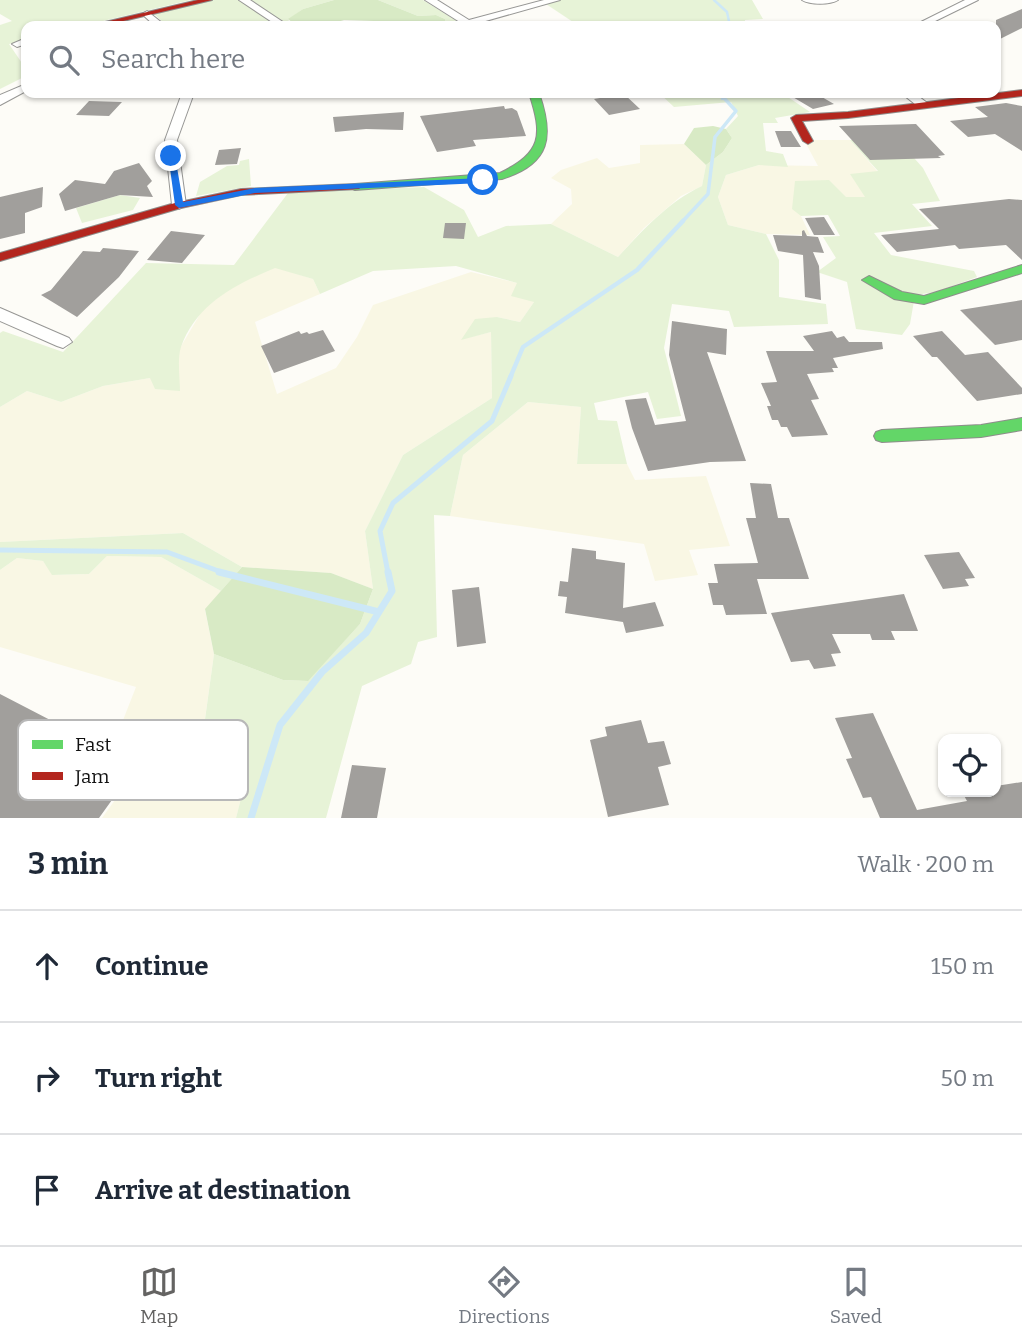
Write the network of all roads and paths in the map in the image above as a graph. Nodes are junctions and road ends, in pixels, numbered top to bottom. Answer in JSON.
{"nodes":[{"id":1,"x":208,"y":0,"type":"edge"},
{"id":2,"x":244,"y":0,"type":"edge"},
{"id":3,"x":430,"y":0,"type":"edge"},
{"id":4,"x":555,"y":0,"type":"edge"},
{"id":5,"x":807,"y":0,"type":"edge"},
{"id":6,"x":833,"y":0,"type":"edge"},
{"id":7,"x":955,"y":0,"type":"edge"},
{"id":8,"x":971,"y":1,"type":"edge"},
{"id":9,"x":147,"y":14,"type":"junction"},
{"id":10,"x":115,"y":21,"type":"edge"},
{"id":11,"x":156,"y":21,"type":"edge"},
{"id":12,"x":276,"y":21,"type":"edge"},
{"id":13,"x":464,"y":21,"type":"edge"},
{"id":14,"x":480,"y":21,"type":"edge"},
{"id":15,"x":929,"y":21,"type":"edge"},
{"id":16,"x":21,"y":89,"type":"edge"},
{"id":17,"x":1022,"y":93,"type":"edge"},
{"id":18,"x":1001,"y":96,"type":"edge"},
{"id":19,"x":186,"y":98,"type":"edge"},
{"id":20,"x":536,"y":98,"type":"edge"},
{"id":21,"x":914,"y":98,"type":"edge"},
{"id":22,"x":981,"y":98,"type":"edge"},
{"id":23,"x":0,"y":101,"type":"edge"},
{"id":24,"x":924,"y":105,"type":"junction"},
{"id":25,"x":808,"y":141,"type":"dead end"},
{"id":26,"x":179,"y":205,"type":"junction"},
{"id":27,"x":0,"y":257,"type":"edge"},
{"id":28,"x":1022,"y":269,"type":"edge"},
{"id":29,"x":869,"y":280,"type":"dead end"},
{"id":30,"x":0,"y":314,"type":"edge"},
{"id":31,"x":63,"y":342,"type":"dead end"},
{"id":32,"x":1022,"y":424,"type":"edge"},
{"id":33,"x":882,"y":436,"type":"dead end"}],
"edges":[{"from":1,"to":9,"type":"street"},
{"from":2,"to":12,"type":"street"},
{"from":3,"to":13,"type":"street"},
{"from":4,"to":14,"type":"street"},
{"from":5,"to":6,"type":"street"},
{"from":7,"to":8,"type":"street"},
{"from":8,"to":15,"type":"street"},
{"from":9,"to":10,"type":"street"},
{"from":9,"to":11,"type":"street"},
{"from":16,"to":23,"type":"street"},
{"from":17,"to":18,"type":"street"},
{"from":19,"to":26,"type":"street"},
{"from":20,"to":26,"type":"street"},
{"from":21,"to":24,"type":"street"},
{"from":22,"to":24,"type":"street"},
{"from":24,"to":25,"type":"street"},
{"from":26,"to":27,"type":"street"},
{"from":28,"to":29,"type":"street"},
{"from":30,"to":31,"type":"street"},
{"from":32,"to":33,"type":"street"}]}
